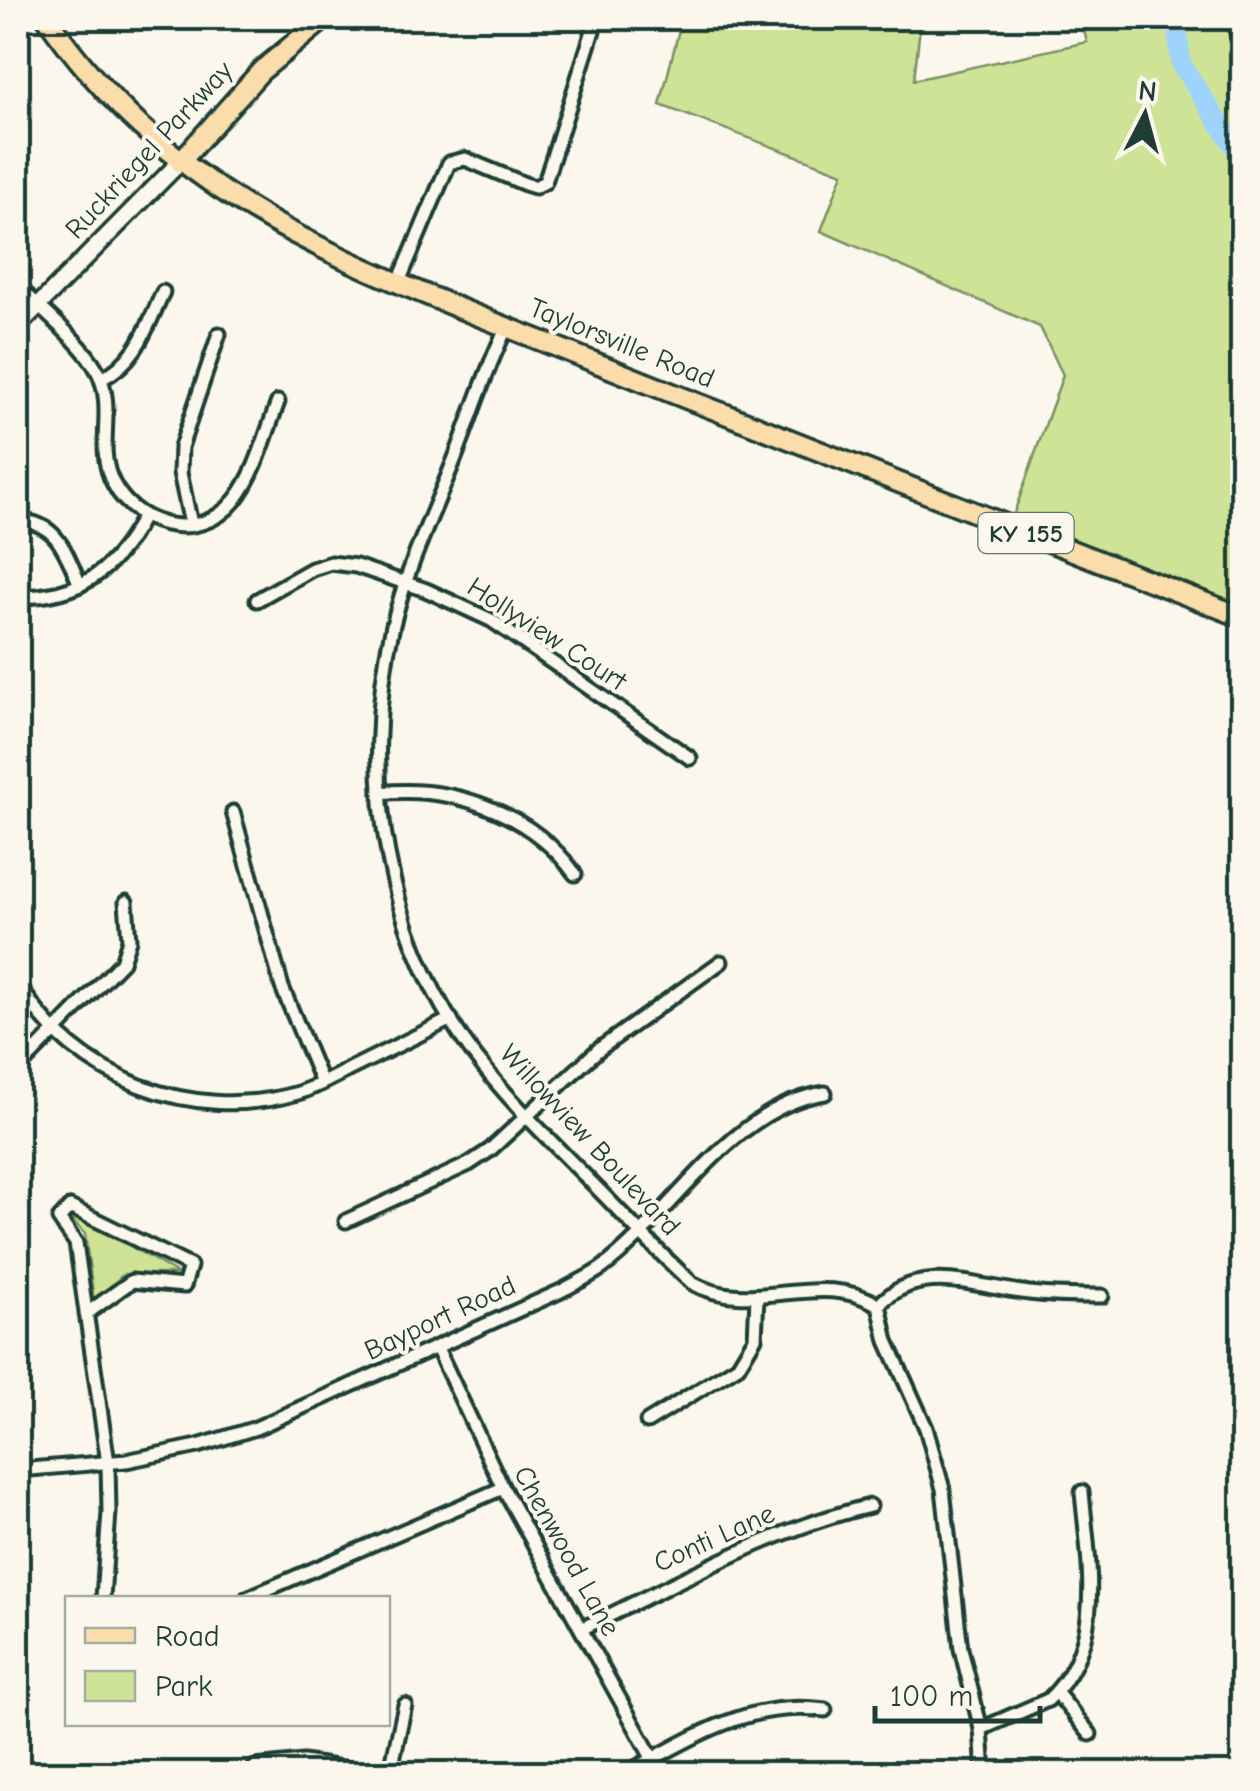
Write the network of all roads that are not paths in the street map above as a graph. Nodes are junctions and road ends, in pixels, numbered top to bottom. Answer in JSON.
{"nodes":[{"id":1,"x":50,"y":18,"type":"edge"},
{"id":2,"x":325,"y":18,"type":"edge"},
{"id":3,"x":596,"y":18,"type":"edge"},
{"id":4,"x":1233,"y":18,"type":"edge"},
{"id":5,"x":1242,"y":49,"type":"edge"},
{"id":6,"x":180,"y":162,"type":"junction"},
{"id":7,"x":398,"y":284,"type":"junction"},
{"id":8,"x":18,"y":286,"type":"edge"},
{"id":9,"x":164,"y":292,"type":"dead end"},
{"id":10,"x":37,"y":306,"type":"junction"},
{"id":11,"x":18,"y":326,"type":"edge"},
{"id":12,"x":507,"y":327,"type":"junction"},
{"id":13,"x":219,"y":334,"type":"dead end"},
{"id":14,"x":101,"y":379,"type":"junction"},
{"id":15,"x":278,"y":402,"type":"dead end"},
{"id":16,"x":143,"y":518,"type":"junction"},
{"id":17,"x":18,"y":520,"type":"edge"},
{"id":18,"x":192,"y":524,"type":"junction"},
{"id":19,"x":80,"y":584,"type":"junction"},
{"id":20,"x":405,"y":584,"type":"junction"},
{"id":21,"x":18,"y":597,"type":"edge"},
{"id":22,"x":257,"y":600,"type":"dead end"},
{"id":23,"x":1242,"y":617,"type":"edge"},
{"id":24,"x":690,"y":758,"type":"dead end"},
{"id":25,"x":380,"y":793,"type":"junction"},
{"id":26,"x":233,"y":812,"type":"dead end"},
{"id":27,"x":575,"y":874,"type":"dead end"},
{"id":28,"x":126,"y":902,"type":"dead end"},
{"id":29,"x":721,"y":962,"type":"dead end"},
{"id":30,"x":18,"y":984,"type":"edge"},
{"id":31,"x":451,"y":1019,"type":"junction"},
{"id":32,"x":55,"y":1032,"type":"junction"},
{"id":33,"x":18,"y":1069,"type":"edge"},
{"id":34,"x":322,"y":1083,"type":"junction"},
{"id":35,"x":825,"y":1093,"type":"dead end"},
{"id":36,"x":528,"y":1117,"type":"junction"},
{"id":37,"x":346,"y":1221,"type":"dead end"},
{"id":38,"x":641,"y":1232,"type":"junction"},
{"id":39,"x":1102,"y":1296,"type":"dead end"},
{"id":40,"x":757,"y":1298,"type":"junction"},
{"id":41,"x":879,"y":1304,"type":"junction"},
{"id":42,"x":86,"y":1314,"type":"junction"},
{"id":43,"x":437,"y":1348,"type":"junction"},
{"id":44,"x":647,"y":1422,"type":"dead end"},
{"id":45,"x":108,"y":1463,"type":"junction"},
{"id":46,"x":18,"y":1470,"type":"edge"},
{"id":47,"x":503,"y":1488,"type":"junction"},
{"id":48,"x":1082,"y":1492,"type":"dead end"},
{"id":49,"x":870,"y":1506,"type":"dead end"},
{"id":50,"x":103,"y":1596,"type":"edge"},
{"id":51,"x":253,"y":1596,"type":"edge"},
{"id":52,"x":583,"y":1628,"type":"junction"},
{"id":53,"x":1056,"y":1692,"type":"junction"},
{"id":54,"x":405,"y":1705,"type":"dead end"},
{"id":55,"x":825,"y":1710,"type":"dead end"},
{"id":56,"x":982,"y":1729,"type":"junction"},
{"id":57,"x":1090,"y":1734,"type":"dead end"},
{"id":58,"x":653,"y":1758,"type":"junction"},
{"id":59,"x":254,"y":1767,"type":"dead end"},
{"id":60,"x":381,"y":1774,"type":"edge"},
{"id":61,"x":390,"y":1774,"type":"edge"},
{"id":62,"x":624,"y":1774,"type":"edge"},
{"id":63,"x":661,"y":1774,"type":"edge"},
{"id":64,"x":984,"y":1774,"type":"edge"}],
"edges":[{"from":1,"to":6,"type":"main road","name":"Taylorsville Road","number":"KY 155"},
{"from":2,"to":6,"type":"main road","name":"Ruckriegel Parkway"},
{"from":3,"to":7,"type":"street"},
{"from":4,"to":5,"type":"street"},
{"from":6,"to":7,"type":"main road","name":"Taylorsville Road","number":"KY 155"},
{"from":6,"to":10,"type":"main road","name":"Ruckriegel Parkway"},
{"from":7,"to":12,"type":"main road","name":"Taylorsville Road","number":"KY 155"},
{"from":8,"to":10,"type":"street"},
{"from":9,"to":14,"type":"street"},
{"from":10,"to":11,"type":"main road","name":"Ruckriegel Parkway"},
{"from":10,"to":14,"type":"street"},
{"from":12,"to":20,"type":"street","name":"Willowview Boulevard"},
{"from":12,"to":23,"type":"main road","name":"Taylorsville Road","number":"KY 155"},
{"from":13,"to":18,"type":"street"},
{"from":14,"to":16,"type":"street"},
{"from":15,"to":18,"type":"street"},
{"from":16,"to":18,"type":"street"},
{"from":16,"to":19,"type":"street"},
{"from":17,"to":19,"type":"street"},
{"from":19,"to":21,"type":"street"},
{"from":20,"to":22,"type":"street","name":"Hollyview Court"},
{"from":20,"to":24,"type":"street","name":"Hollyview Court"},
{"from":20,"to":25,"type":"street","name":"Willowview Boulevard"},
{"from":25,"to":27,"type":"street"},
{"from":25,"to":31,"type":"street","name":"Willowview Boulevard"},
{"from":26,"to":34,"type":"street"},
{"from":28,"to":32,"type":"street"},
{"from":29,"to":36,"type":"street"},
{"from":30,"to":32,"type":"street"},
{"from":31,"to":34,"type":"street"},
{"from":31,"to":36,"type":"street","name":"Willowview Boulevard"},
{"from":32,"to":33,"type":"street"},
{"from":32,"to":34,"type":"street"},
{"from":35,"to":38,"type":"street","name":"Bayport Road"},
{"from":36,"to":37,"type":"street"},
{"from":36,"to":38,"type":"street","name":"Willowview Boulevard"},
{"from":38,"to":40,"type":"street","name":"Willowview Boulevard"},
{"from":38,"to":43,"type":"street","name":"Bayport Road"},
{"from":39,"to":41,"type":"street"},
{"from":40,"to":41,"type":"street","name":"Willowview Boulevard"},
{"from":40,"to":44,"type":"street"},
{"from":41,"to":56,"type":"street"},
{"from":42,"to":42,"type":"street"},
{"from":42,"to":45,"type":"street"},
{"from":43,"to":45,"type":"street","name":"Bayport Road"},
{"from":43,"to":47,"type":"street","name":"Chenwood Lane"},
{"from":45,"to":46,"type":"street","name":"Bayport Road"},
{"from":45,"to":50,"type":"street"},
{"from":47,"to":51,"type":"street"},
{"from":47,"to":52,"type":"street","name":"Chenwood Lane"},
{"from":48,"to":53,"type":"street"},
{"from":49,"to":52,"type":"street","name":"Conti Lane"},
{"from":52,"to":58,"type":"street","name":"Chenwood Lane"},
{"from":53,"to":56,"type":"street"},
{"from":53,"to":57,"type":"street"},
{"from":54,"to":61,"type":"street"},
{"from":55,"to":58,"type":"street"},
{"from":56,"to":64,"type":"street"},
{"from":58,"to":62,"type":"street"},
{"from":58,"to":63,"type":"street","name":"Chenwood Lane"},
{"from":59,"to":60,"type":"street"}]}
